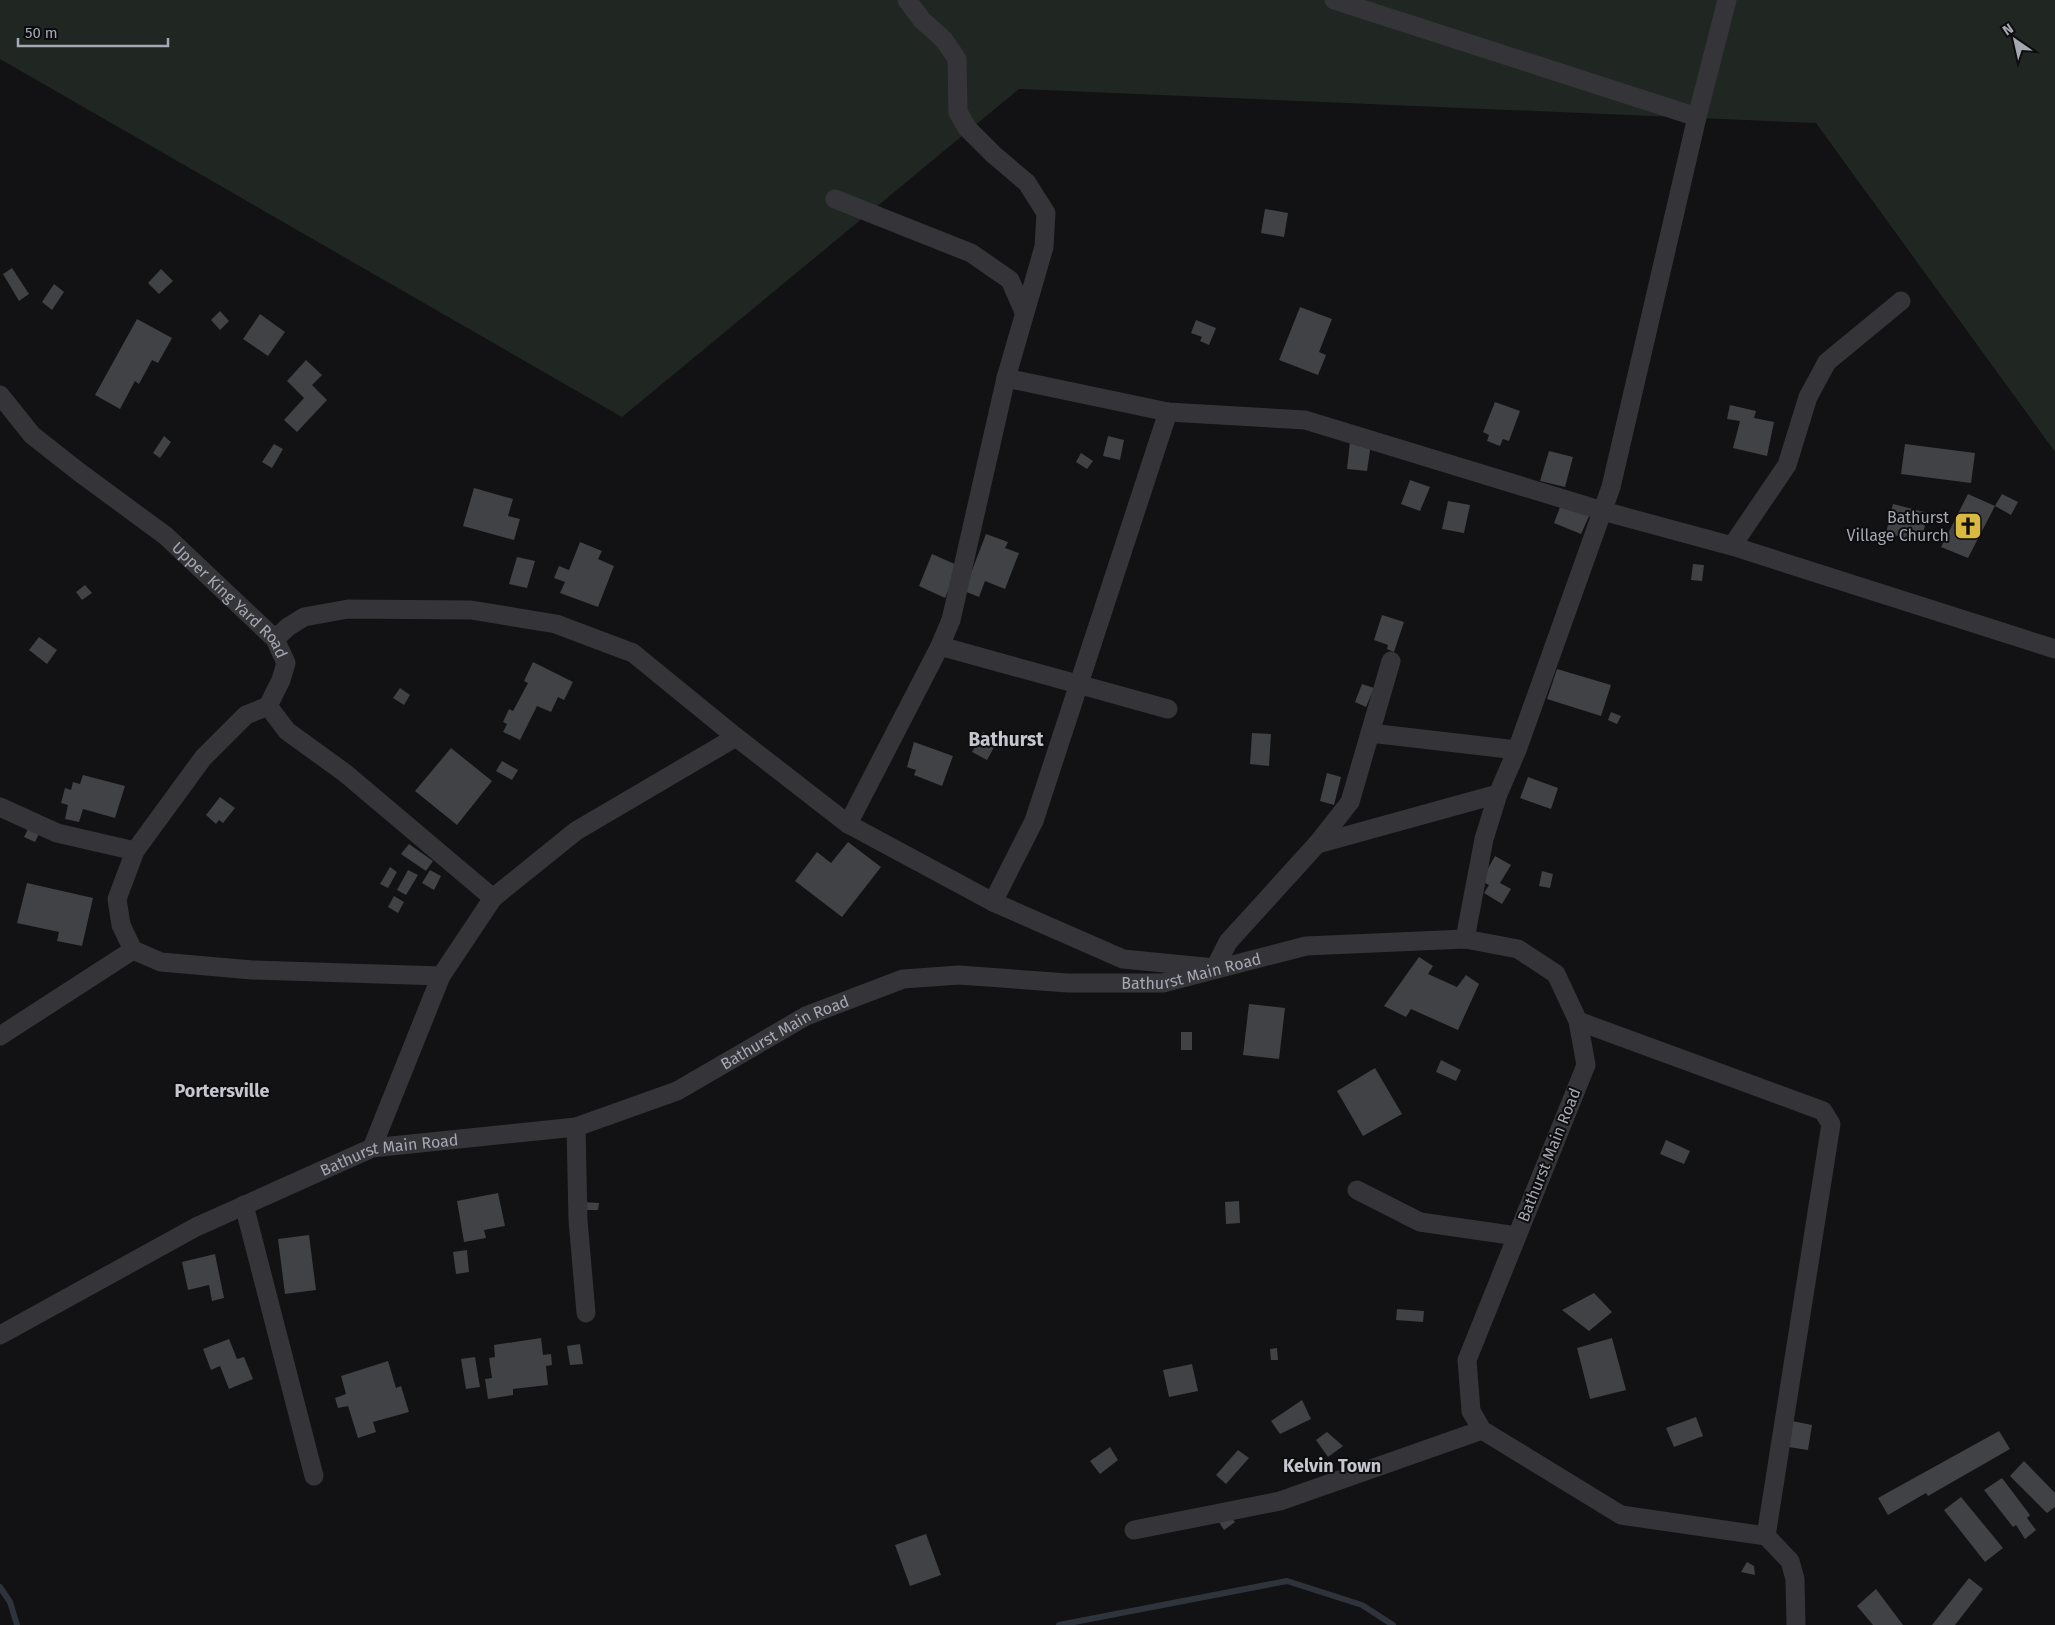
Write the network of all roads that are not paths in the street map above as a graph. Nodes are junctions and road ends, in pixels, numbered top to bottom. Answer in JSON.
{"nodes":[{"id":1,"x":907,"y":0,"type":"edge"},
{"id":2,"x":1334,"y":0,"type":"edge"},
{"id":3,"x":1727,"y":0,"type":"edge"},
{"id":4,"x":1697,"y":117,"type":"junction"},
{"id":5,"x":835,"y":199,"type":"dead end"},
{"id":6,"x":1901,"y":301,"type":"dead end"},
{"id":7,"x":1024,"y":312,"type":"junction"},
{"id":8,"x":1006,"y":378,"type":"junction"},
{"id":9,"x":0,"y":396,"type":"edge"},
{"id":10,"x":1168,"y":412,"type":"junction"},
{"id":11,"x":1603,"y":511,"type":"junction"},
{"id":12,"x":1732,"y":546,"type":"junction"},
{"id":13,"x":275,"y":639,"type":"junction"},
{"id":14,"x":940,"y":646,"type":"junction"},
{"id":15,"x":2055,"y":649,"type":"edge"},
{"id":16,"x":1391,"y":662,"type":"dead end"},
{"id":17,"x":1079,"y":685,"type":"junction"},
{"id":18,"x":268,"y":706,"type":"junction"},
{"id":19,"x":1168,"y":709,"type":"dead end"},
{"id":20,"x":1370,"y":733,"type":"junction"},
{"id":21,"x":736,"y":737,"type":"junction"},
{"id":22,"x":1517,"y":750,"type":"junction"},
{"id":23,"x":1498,"y":794,"type":"junction"},
{"id":24,"x":0,"y":807,"type":"edge"},
{"id":25,"x":848,"y":824,"type":"junction"},
{"id":26,"x":1317,"y":844,"type":"junction"},
{"id":27,"x":135,"y":851,"type":"junction"},
{"id":28,"x":493,"y":898,"type":"junction"},
{"id":29,"x":993,"y":902,"type":"junction"},
{"id":30,"x":1466,"y":939,"type":"junction"},
{"id":31,"x":133,"y":950,"type":"junction"},
{"id":32,"x":1215,"y":968,"type":"junction"},
{"id":33,"x":441,"y":976,"type":"junction"},
{"id":34,"x":1578,"y":1021,"type":"junction"},
{"id":35,"x":0,"y":1036,"type":"edge"},
{"id":36,"x":576,"y":1127,"type":"junction"},
{"id":37,"x":372,"y":1148,"type":"junction"},
{"id":38,"x":1357,"y":1190,"type":"dead end"},
{"id":39,"x":244,"y":1205,"type":"junction"},
{"id":40,"x":1517,"y":1236,"type":"junction"},
{"id":41,"x":586,"y":1313,"type":"dead end"},
{"id":42,"x":0,"y":1335,"type":"edge"},
{"id":43,"x":1482,"y":1430,"type":"junction"},
{"id":44,"x":314,"y":1476,"type":"dead end"},
{"id":45,"x":1134,"y":1530,"type":"dead end"},
{"id":46,"x":1766,"y":1536,"type":"junction"},
{"id":47,"x":1796,"y":1625,"type":"edge"}],
"edges":[{"from":1,"to":7,"type":"street"},
{"from":2,"to":4,"type":"street"},
{"from":3,"to":4,"type":"street"},
{"from":4,"to":11,"type":"street"},
{"from":5,"to":7,"type":"street"},
{"from":6,"to":12,"type":"street"},
{"from":7,"to":8,"type":"street"},
{"from":8,"to":10,"type":"street"},
{"from":8,"to":14,"type":"street"},
{"from":9,"to":13,"type":"street","name":"Upper King Yard Road"},
{"from":10,"to":11,"type":"street"},
{"from":10,"to":17,"type":"street"},
{"from":11,"to":12,"type":"street"},
{"from":11,"to":22,"type":"street"},
{"from":12,"to":15,"type":"street"},
{"from":13,"to":18,"type":"street","name":"Upper King Yard Road"},
{"from":13,"to":21,"type":"street"},
{"from":14,"to":17,"type":"street"},
{"from":14,"to":25,"type":"street"},
{"from":16,"to":20,"type":"street"},
{"from":17,"to":19,"type":"street"},
{"from":17,"to":29,"type":"street"},
{"from":18,"to":27,"type":"street"},
{"from":18,"to":28,"type":"street"},
{"from":20,"to":22,"type":"street"},
{"from":20,"to":26,"type":"street"},
{"from":21,"to":25,"type":"street"},
{"from":21,"to":28,"type":"street"},
{"from":22,"to":23,"type":"street"},
{"from":23,"to":26,"type":"street"},
{"from":23,"to":30,"type":"street"},
{"from":24,"to":27,"type":"street"},
{"from":25,"to":29,"type":"street"},
{"from":26,"to":32,"type":"street"},
{"from":27,"to":31,"type":"street"},
{"from":28,"to":33,"type":"street"},
{"from":29,"to":32,"type":"street"},
{"from":30,"to":32,"type":"street","name":"Bathurst Main Road"},
{"from":30,"to":34,"type":"street","name":"Bathurst Main Road"},
{"from":31,"to":33,"type":"street"},
{"from":31,"to":35,"type":"street"},
{"from":32,"to":36,"type":"street","name":"Bathurst Main Road"},
{"from":33,"to":37,"type":"street"},
{"from":34,"to":40,"type":"street","name":"Bathurst Main Road"},
{"from":34,"to":46,"type":"street"},
{"from":36,"to":37,"type":"street","name":"Bathurst Main Road"},
{"from":36,"to":41,"type":"street"},
{"from":37,"to":39,"type":"street","name":"Bathurst Main Road"},
{"from":38,"to":40,"type":"street"},
{"from":39,"to":42,"type":"street","name":"Bathurst Main Road"},
{"from":39,"to":44,"type":"street"},
{"from":40,"to":43,"type":"street","name":"Bathurst Main Road"},
{"from":43,"to":45,"type":"street"},
{"from":43,"to":46,"type":"street"},
{"from":46,"to":47,"type":"street"}]}
